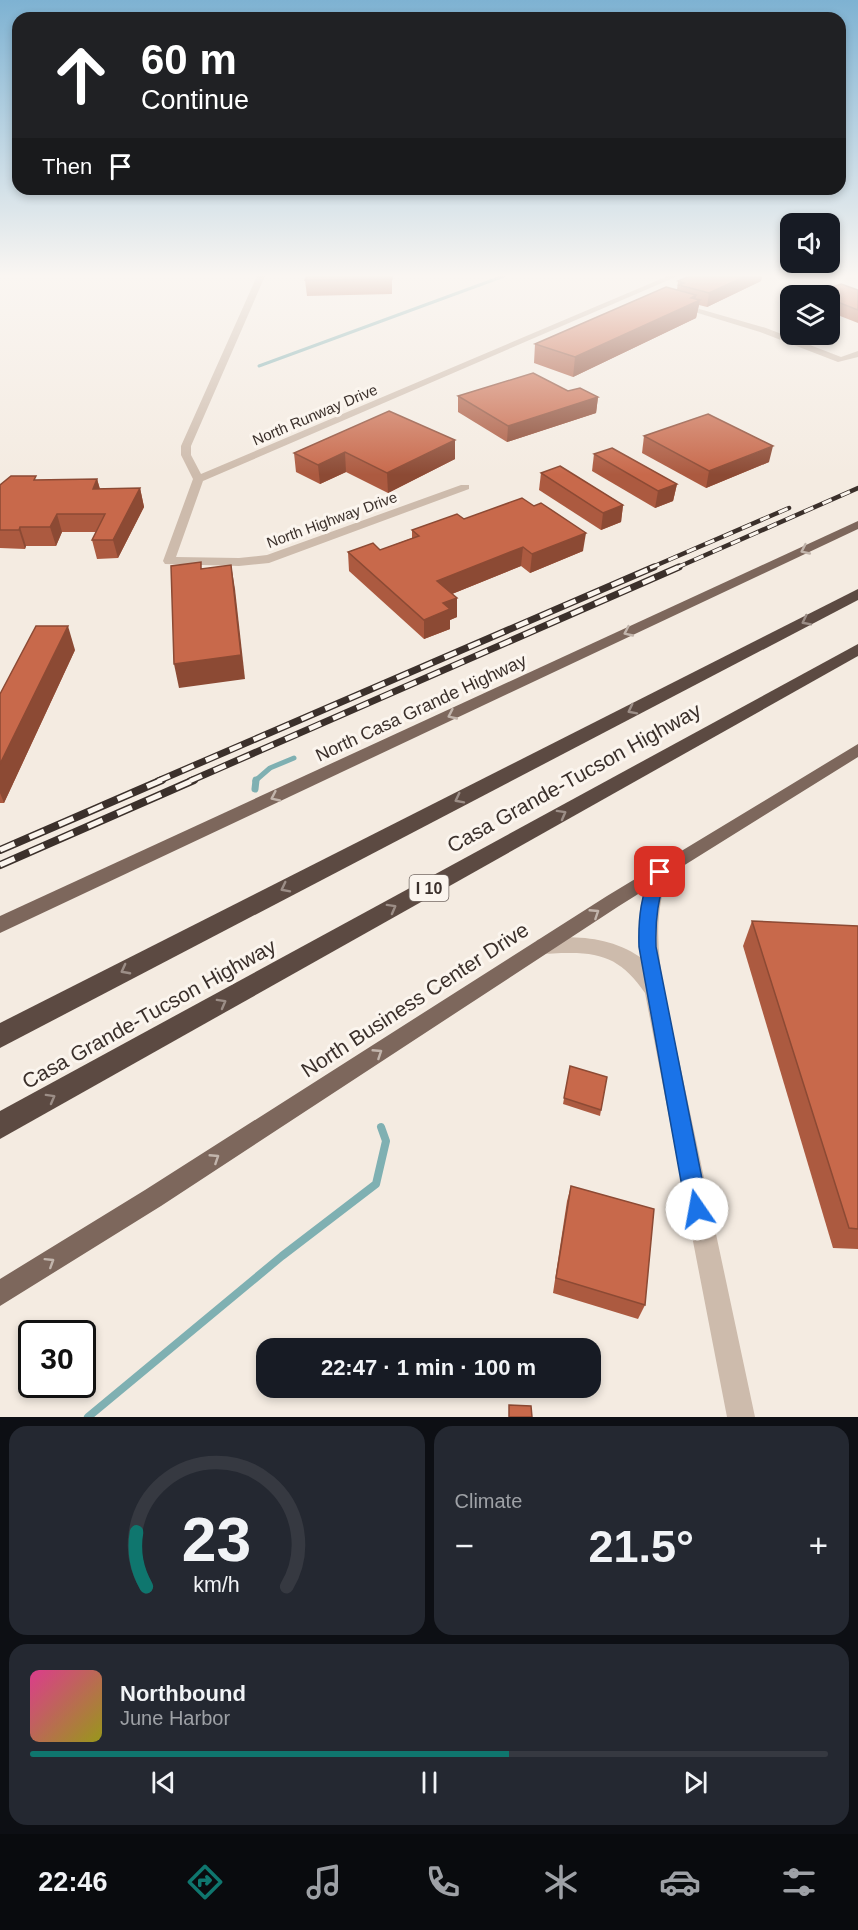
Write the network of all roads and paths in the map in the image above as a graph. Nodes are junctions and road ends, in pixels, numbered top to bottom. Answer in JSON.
{"nodes":[{"id":1,"x":232,"y":342,"type":"edge"},
{"id":2,"x":524,"y":342,"type":"edge"},
{"id":3,"x":795,"y":342,"type":"edge"},
{"id":4,"x":858,"y":354,"type":"edge"},
{"id":5,"x":198,"y":479,"type":"junction"},
{"id":6,"x":465,"y":487,"type":"dead end"},
{"id":7,"x":858,"y":525,"type":"edge"},
{"id":8,"x":858,"y":594,"type":"edge"},
{"id":9,"x":858,"y":649,"type":"edge"},
{"id":10,"x":858,"y":750,"type":"edge"},
{"id":11,"x":660,"y":872,"type":"junction"},
{"id":12,"x":0,"y":925,"type":"edge"},
{"id":13,"x":544,"y":946,"type":"junction"},
{"id":14,"x":654,"y":990,"type":"junction"},
{"id":15,"x":0,"y":1036,"type":"edge"},
{"id":16,"x":0,"y":1126,"type":"edge"},
{"id":17,"x":0,"y":1293,"type":"edge"},
{"id":18,"x":741,"y":1417,"type":"edge"}],
"edges":[{"from":1,"to":5,"type":"street"},
{"from":2,"to":5,"type":"street","name":"North Runway Drive"},
{"from":3,"to":4,"type":"street"},
{"from":5,"to":6,"type":"street","name":"North Highway Drive"},
{"from":7,"to":12,"type":"main road","name":"North Casa Grande Highway","one_way":true},
{"from":8,"to":15,"type":"highway","name":"Casa Grande-Tucson Highway","one_way":true},
{"from":16,"to":9,"type":"highway","name":"Casa Grande-Tucson Highway","number":"I 10","one_way":true},
{"from":10,"to":11,"type":"main road","name":"North Business Center Drive"},
{"from":13,"to":11,"type":"main road","name":"North Business Center Drive","one_way":true},
{"from":11,"to":14,"type":"street"},
{"from":13,"to":14,"type":"street"},
{"from":17,"to":13,"type":"main road","name":"North Business Center Drive","one_way":true},
{"from":14,"to":18,"type":"street"}]}
